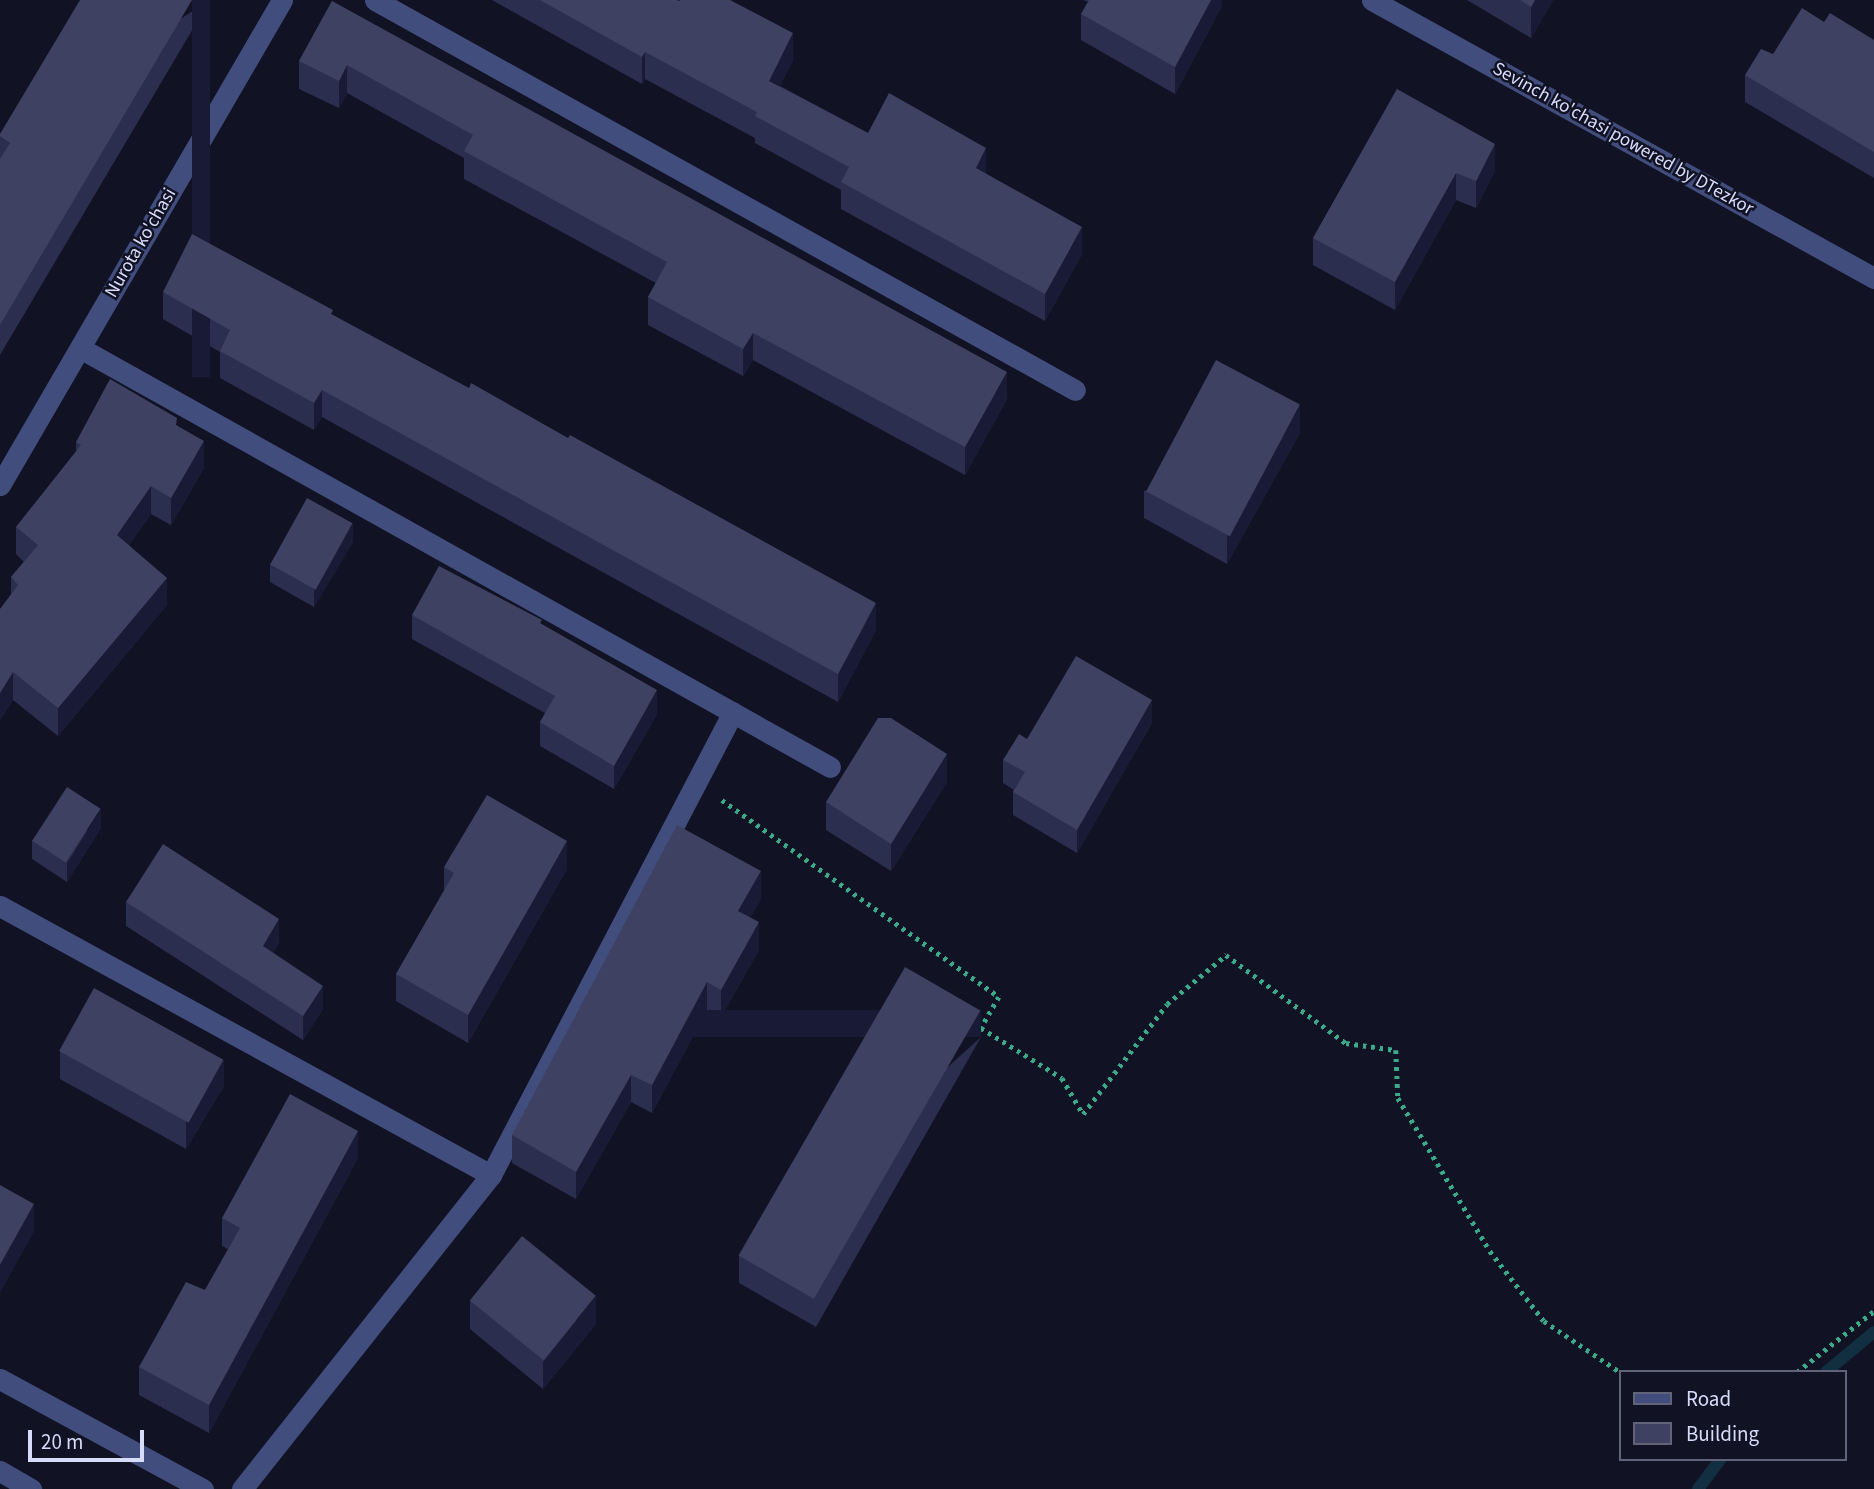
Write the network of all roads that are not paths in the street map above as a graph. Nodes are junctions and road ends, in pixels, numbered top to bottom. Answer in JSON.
{"nodes":[{"id":1,"x":282,"y":0,"type":"edge"},
{"id":2,"x":375,"y":0,"type":"edge"},
{"id":3,"x":1372,"y":0,"type":"edge"},
{"id":4,"x":1874,"y":278,"type":"edge"},
{"id":5,"x":80,"y":348,"type":"junction"},
{"id":6,"x":1075,"y":390,"type":"dead end"},
{"id":7,"x":0,"y":485,"type":"edge"},
{"id":8,"x":733,"y":712,"type":"junction"},
{"id":9,"x":830,"y":767,"type":"dead end"},
{"id":10,"x":0,"y":906,"type":"edge"},
{"id":11,"x":491,"y":1175,"type":"junction"},
{"id":12,"x":0,"y":1379,"type":"edge"},
{"id":13,"x":0,"y":1471,"type":"edge"},
{"id":14,"x":31,"y":1489,"type":"edge"},
{"id":15,"x":203,"y":1489,"type":"edge"},
{"id":16,"x":242,"y":1489,"type":"edge"}],
"edges":[{"from":1,"to":5,"type":"street","name":"Nurota ko'chasi"},
{"from":2,"to":6,"type":"street"},
{"from":3,"to":4,"type":"street","name":"Sevinch ko'chasi powered by DTezkor"},
{"from":5,"to":7,"type":"street","name":"Nurota ko'chasi"},
{"from":5,"to":8,"type":"street"},
{"from":8,"to":9,"type":"street"},
{"from":8,"to":11,"type":"street"},
{"from":10,"to":11,"type":"street"},
{"from":11,"to":16,"type":"street"},
{"from":12,"to":15,"type":"street"},
{"from":13,"to":14,"type":"street"}]}
